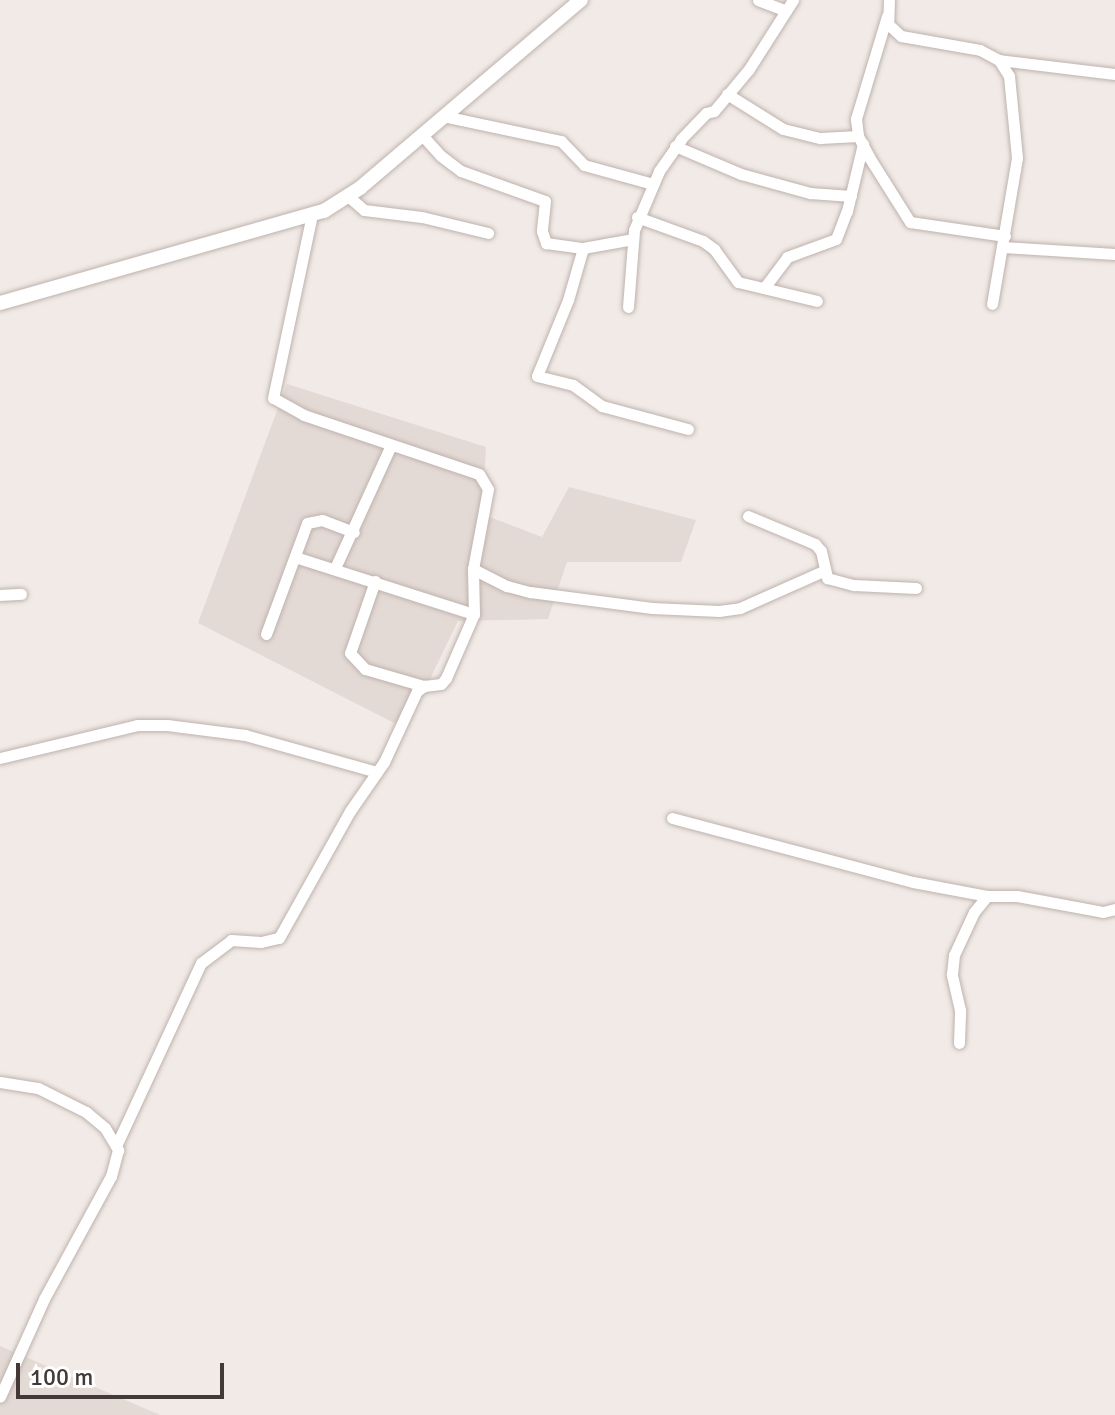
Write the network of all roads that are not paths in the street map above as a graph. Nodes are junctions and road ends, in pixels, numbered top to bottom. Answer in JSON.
{"nodes":[{"id":1,"x":581,"y":0,"type":"edge"},
{"id":2,"x":758,"y":0,"type":"edge"},
{"id":3,"x":793,"y":0,"type":"edge"},
{"id":4,"x":889,"y":0,"type":"edge"},
{"id":5,"x":786,"y":11,"type":"junction"},
{"id":6,"x":887,"y":15,"type":"junction"},
{"id":7,"x":999,"y":60,"type":"junction"},
{"id":8,"x":1115,"y":74,"type":"edge"},
{"id":9,"x":727,"y":94,"type":"junction"},
{"id":10,"x":443,"y":116,"type":"junction"},
{"id":11,"x":422,"y":135,"type":"junction"},
{"id":12,"x":861,"y":140,"type":"junction"},
{"id":13,"x":675,"y":146,"type":"junction"},
{"id":14,"x":653,"y":184,"type":"junction"},
{"id":15,"x":348,"y":196,"type":"junction"},
{"id":16,"x":851,"y":196,"type":"junction"},
{"id":17,"x":312,"y":215,"type":"junction"},
{"id":18,"x":637,"y":217,"type":"junction"},
{"id":19,"x":488,"y":233,"type":"dead end"},
{"id":20,"x":633,"y":239,"type":"junction"},
{"id":21,"x":1004,"y":241,"type":"junction"},
{"id":22,"x":583,"y":248,"type":"junction"},
{"id":23,"x":1115,"y":254,"type":"edge"},
{"id":24,"x":764,"y":288,"type":"junction"},
{"id":25,"x":817,"y":301,"type":"dead end"},
{"id":26,"x":0,"y":303,"type":"edge"},
{"id":27,"x":992,"y":304,"type":"dead end"},
{"id":28,"x":628,"y":307,"type":"dead end"},
{"id":29,"x":688,"y":429,"type":"dead end"},
{"id":30,"x":391,"y":445,"type":"junction"},
{"id":31,"x":748,"y":516,"type":"dead end"},
{"id":32,"x":354,"y":532,"type":"junction"},
{"id":33,"x":295,"y":557,"type":"junction"},
{"id":34,"x":335,"y":568,"type":"junction"},
{"id":35,"x":473,"y":569,"type":"junction"},
{"id":36,"x":823,"y":571,"type":"junction"},
{"id":37,"x":375,"y":581,"type":"junction"},
{"id":38,"x":916,"y":588,"type":"dead end"},
{"id":39,"x":21,"y":594,"type":"dead end"},
{"id":40,"x":0,"y":595,"type":"edge"},
{"id":41,"x":474,"y":614,"type":"junction"},
{"id":42,"x":266,"y":634,"type":"dead end"},
{"id":43,"x":424,"y":686,"type":"junction"},
{"id":44,"x":0,"y":758,"type":"edge"},
{"id":45,"x":377,"y":772,"type":"junction"},
{"id":46,"x":672,"y":818,"type":"dead end"},
{"id":47,"x":987,"y":896,"type":"junction"},
{"id":48,"x":1115,"y":909,"type":"edge"},
{"id":49,"x":959,"y":1043,"type":"dead end"},
{"id":50,"x":0,"y":1082,"type":"edge"},
{"id":51,"x":116,"y":1146,"type":"junction"},
{"id":52,"x":0,"y":1397,"type":"edge"}],
"edges":[{"from":1,"to":10,"type":"street"},
{"from":2,"to":5,"type":"street"},
{"from":3,"to":5,"type":"street"},
{"from":4,"to":6,"type":"street"},
{"from":5,"to":9,"type":"street"},
{"from":6,"to":7,"type":"street"},
{"from":6,"to":12,"type":"street"},
{"from":7,"to":8,"type":"street"},
{"from":7,"to":21,"type":"street"},
{"from":9,"to":12,"type":"street"},
{"from":9,"to":13,"type":"street"},
{"from":10,"to":11,"type":"street"},
{"from":10,"to":14,"type":"street"},
{"from":11,"to":15,"type":"street"},
{"from":11,"to":22,"type":"street"},
{"from":12,"to":16,"type":"street"},
{"from":12,"to":21,"type":"street"},
{"from":13,"to":14,"type":"street"},
{"from":13,"to":16,"type":"street"},
{"from":14,"to":18,"type":"street"},
{"from":15,"to":17,"type":"street"},
{"from":15,"to":19,"type":"street"},
{"from":16,"to":24,"type":"street"},
{"from":17,"to":26,"type":"street"},
{"from":17,"to":30,"type":"street"},
{"from":18,"to":20,"type":"street"},
{"from":18,"to":24,"type":"street"},
{"from":20,"to":22,"type":"street"},
{"from":20,"to":28,"type":"street"},
{"from":21,"to":23,"type":"street"},
{"from":21,"to":27,"type":"street"},
{"from":22,"to":29,"type":"street"},
{"from":24,"to":25,"type":"street"},
{"from":30,"to":32,"type":"street"},
{"from":30,"to":35,"type":"street"},
{"from":31,"to":36,"type":"street"},
{"from":32,"to":33,"type":"street"},
{"from":32,"to":34,"type":"street"},
{"from":33,"to":34,"type":"street"},
{"from":33,"to":42,"type":"street"},
{"from":34,"to":37,"type":"street"},
{"from":35,"to":36,"type":"street"},
{"from":35,"to":41,"type":"street"},
{"from":36,"to":38,"type":"street"},
{"from":37,"to":41,"type":"street"},
{"from":37,"to":43,"type":"street"},
{"from":39,"to":40,"type":"street"},
{"from":41,"to":43,"type":"street"},
{"from":43,"to":45,"type":"street"},
{"from":44,"to":45,"type":"street"},
{"from":45,"to":51,"type":"street"},
{"from":46,"to":47,"type":"street"},
{"from":47,"to":48,"type":"street"},
{"from":47,"to":49,"type":"street"},
{"from":50,"to":51,"type":"street"},
{"from":51,"to":52,"type":"street"}]}
